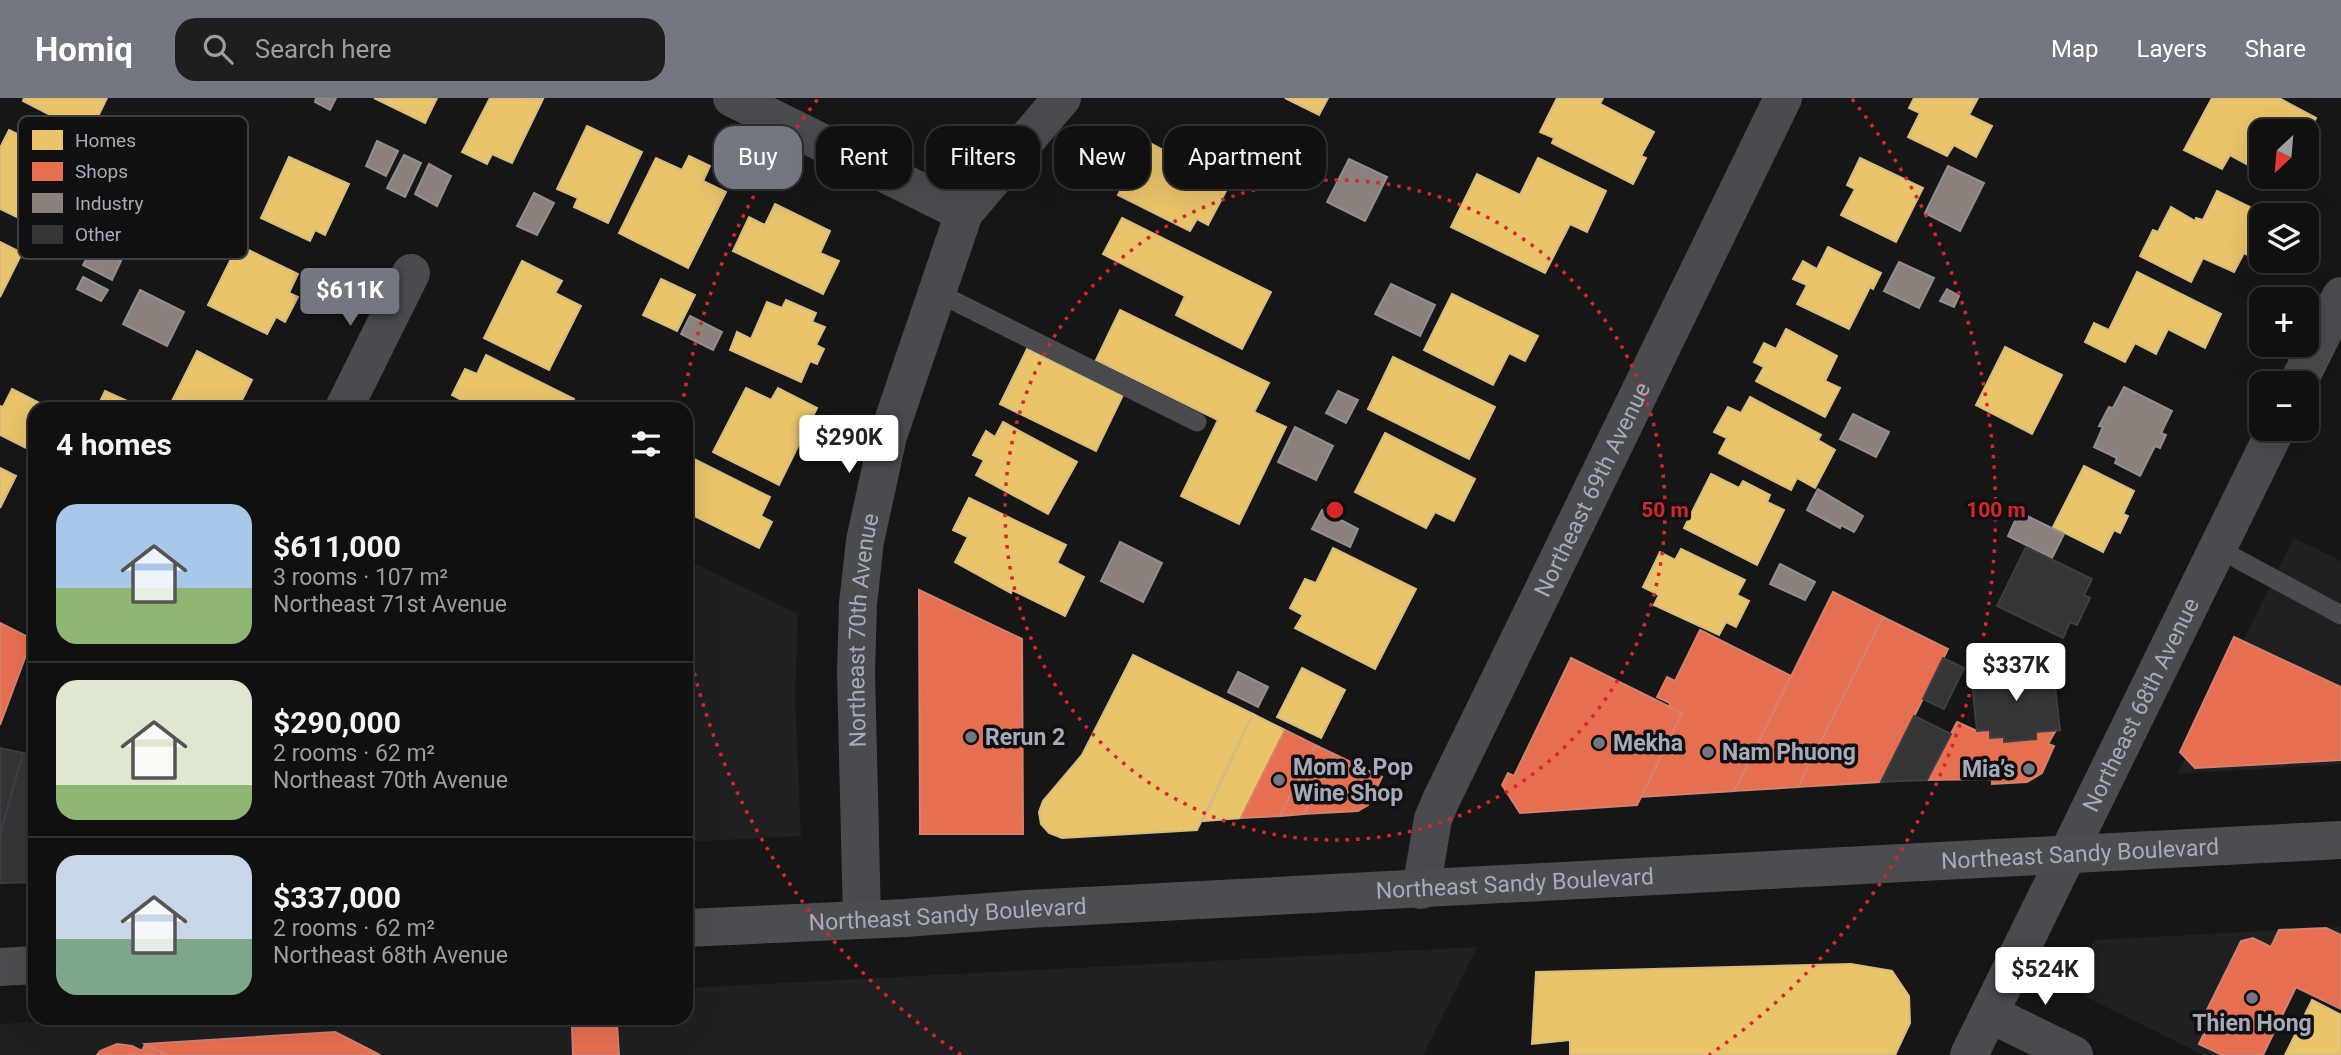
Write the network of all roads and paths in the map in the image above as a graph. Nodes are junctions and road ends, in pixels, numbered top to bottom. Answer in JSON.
{"nodes":[{"id":1,"x":732,"y":98,"type":"edge"},
{"id":2,"x":1062,"y":98,"type":"edge"},
{"id":3,"x":1783,"y":98,"type":"edge"},
{"id":4,"x":964,"y":213,"type":"junction"},
{"id":5,"x":411,"y":273,"type":"dead end"},
{"id":6,"x":936,"y":292,"type":"junction"},
{"id":7,"x":2341,"y":296,"type":"edge"},
{"id":8,"x":2304,"y":371,"type":"edge"},
{"id":9,"x":347,"y":402,"type":"edge"},
{"id":10,"x":1197,"y":422,"type":"dead end"},
{"id":11,"x":2270,"y":441,"type":"edge"},
{"id":12,"x":2217,"y":548,"type":"junction"},
{"id":13,"x":2341,"y":615,"type":"edge"},
{"id":14,"x":2341,"y":839,"type":"edge"},
{"id":15,"x":2067,"y":854,"type":"junction"},
{"id":16,"x":1421,"y":890,"type":"junction"},
{"id":17,"x":862,"y":919,"type":"junction"},
{"id":18,"x":693,"y":928,"type":"edge"},
{"id":19,"x":28,"y":965,"type":"edge"},
{"id":20,"x":0,"y":967,"type":"edge"},
{"id":21,"x":1990,"y":1014,"type":"junction"},
{"id":22,"x":1969,"y":1055,"type":"edge"},
{"id":23,"x":2074,"y":1055,"type":"edge"}],
"edges":[{"from":1,"to":4,"type":"street"},
{"from":2,"to":4,"type":"street","name":"Northeast 70th Avenue"},
{"from":3,"to":16,"type":"street","name":"Northeast 69th Avenue"},
{"from":4,"to":6,"type":"street","name":"Northeast 70th Avenue"},
{"from":5,"to":9,"type":"street"},
{"from":6,"to":10,"type":"lane"},
{"from":6,"to":17,"type":"street","name":"Northeast 70th Avenue"},
{"from":7,"to":8,"type":"street"},
{"from":11,"to":12,"type":"street","name":"Northeast 68th Avenue"},
{"from":12,"to":13,"type":"lane"},
{"from":12,"to":15,"type":"street","name":"Northeast 68th Avenue"},
{"from":14,"to":15,"type":"main road","name":"Northeast Sandy Boulevard"},
{"from":15,"to":16,"type":"main road","name":"Northeast Sandy Boulevard"},
{"from":15,"to":21,"type":"street","name":"Northeast 68th Avenue"},
{"from":16,"to":17,"type":"main road","name":"Northeast Sandy Boulevard"},
{"from":17,"to":18,"type":"main road","name":"Northeast Sandy Boulevard"},
{"from":19,"to":20,"type":"main road"},
{"from":21,"to":22,"type":"street","name":"Northeast 68th Avenue"},
{"from":21,"to":23,"type":"street"}]}
